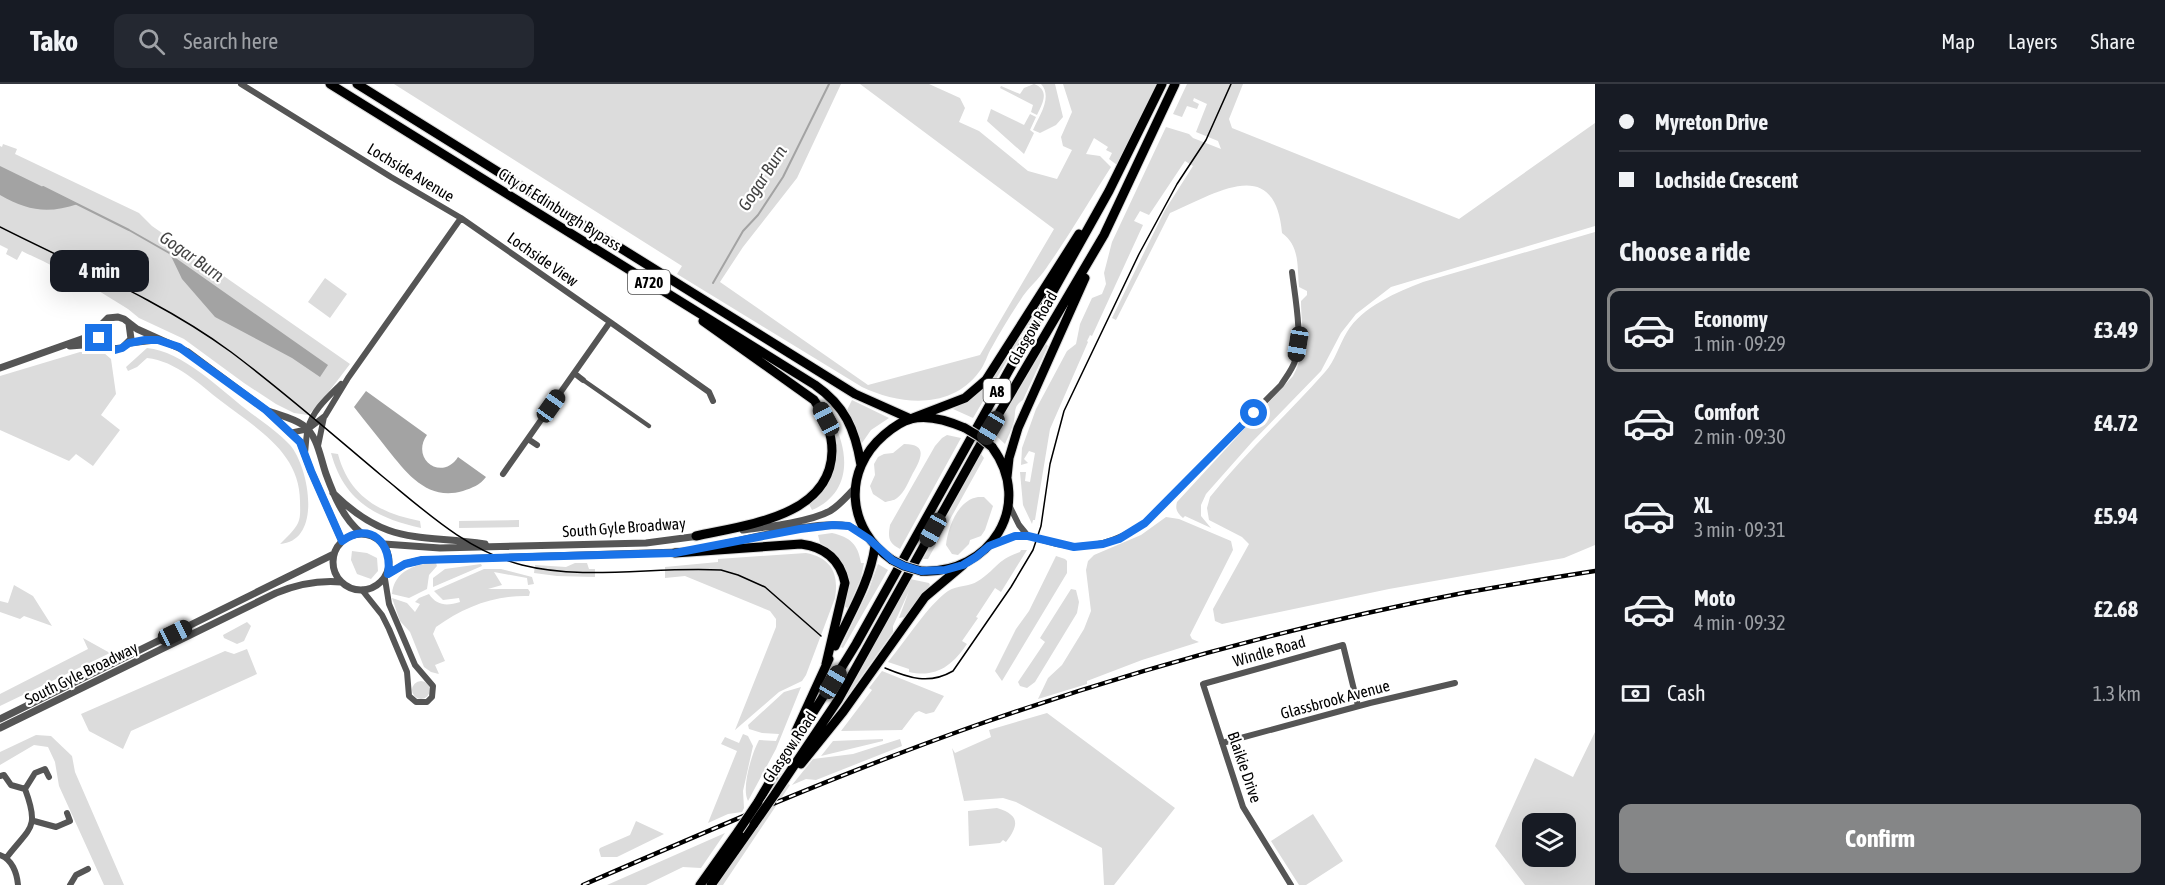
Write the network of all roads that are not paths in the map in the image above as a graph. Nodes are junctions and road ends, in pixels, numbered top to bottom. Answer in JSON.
{"nodes":[{"id":1,"x":241,"y":84,"type":"edge"},
{"id":2,"x":330,"y":84,"type":"edge"},
{"id":3,"x":359,"y":84,"type":"edge"},
{"id":4,"x":1162,"y":84,"type":"edge"},
{"id":5,"x":1175,"y":84,"type":"edge"},
{"id":6,"x":1137,"y":137,"type":"junction"},
{"id":7,"x":461,"y":218,"type":"junction"},
{"id":8,"x":1104,"y":235,"type":"junction"},
{"id":9,"x":1292,"y":272,"type":"dead end"},
{"id":10,"x":667,"y":293,"type":"junction"},
{"id":11,"x":610,"y":322,"type":"junction"},
{"id":12,"x":129,"y":324,"type":"junction"},
{"id":13,"x":99,"y":328,"type":"junction"},
{"id":14,"x":158,"y":340,"type":"junction"},
{"id":15,"x":129,"y":343,"type":"junction"},
{"id":16,"x":64,"y":346,"type":"junction"},
{"id":17,"x":104,"y":346,"type":"junction"},
{"id":18,"x":0,"y":368,"type":"edge"},
{"id":19,"x":574,"y":373,"type":"junction"},
{"id":20,"x":348,"y":378,"type":"junction"},
{"id":21,"x":583,"y":380,"type":"joint"},
{"id":22,"x":713,"y":401,"type":"dead end"},
{"id":23,"x":266,"y":410,"type":"junction"},
{"id":24,"x":314,"y":414,"type":"junction"},
{"id":25,"x":325,"y":416,"type":"junction"},
{"id":26,"x":912,"y":418,"type":"junction"},
{"id":27,"x":295,"y":421,"type":"junction"},
{"id":28,"x":649,"y":426,"type":"dead end"},
{"id":29,"x":308,"y":429,"type":"junction"},
{"id":30,"x":290,"y":432,"type":"junction"},
{"id":31,"x":528,"y":439,"type":"junction"},
{"id":32,"x":537,"y":445,"type":"dead end"},
{"id":33,"x":318,"y":446,"type":"junction"},
{"id":34,"x":305,"y":453,"type":"junction"},
{"id":35,"x":861,"y":465,"type":"junction"},
{"id":36,"x":503,"y":474,"type":"dead end"},
{"id":37,"x":1007,"y":477,"type":"junction"},
{"id":38,"x":855,"y":488,"type":"junction"},
{"id":39,"x":333,"y":493,"type":"junction"},
{"id":40,"x":1008,"y":502,"type":"junction"},
{"id":41,"x":361,"y":533,"type":"junction"},
{"id":42,"x":696,"y":536,"type":"junction"},
{"id":43,"x":1028,"y":536,"type":"junction"},
{"id":44,"x":342,"y":541,"type":"junction"},
{"id":45,"x":872,"y":542,"type":"junction"},
{"id":46,"x":384,"y":544,"type":"junction"},
{"id":47,"x":989,"y":546,"type":"junction"},
{"id":48,"x":503,"y":547,"type":"junction"},
{"id":49,"x":675,"y":553,"type":"junction"},
{"id":50,"x":334,"y":554,"type":"junction"},
{"id":51,"x":963,"y":565,"type":"junction"},
{"id":52,"x":387,"y":576,"type":"junction"},
{"id":53,"x":341,"y":582,"type":"junction"},
{"id":54,"x":362,"y":590,"type":"junction"},
{"id":55,"x":826,"y":664,"type":"junction"},
{"id":56,"x":1203,"y":684,"type":"joint"},
{"id":57,"x":1455,"y":684,"type":"dead end"},
{"id":58,"x":1358,"y":706,"type":"junction"},
{"id":59,"x":0,"y":719,"type":"edge"},
{"id":60,"x":0,"y":728,"type":"edge"},
{"id":61,"x":1222,"y":743,"type":"junction"},
{"id":62,"x":785,"y":755,"type":"junction"},
{"id":63,"x":0,"y":776,"type":"edge"},
{"id":64,"x":49,"y":777,"type":"dead end"},
{"id":65,"x":782,"y":786,"type":"junction"},
{"id":66,"x":25,"y":789,"type":"junction"},
{"id":67,"x":67,"y":813,"type":"dead end"},
{"id":68,"x":34,"y":821,"type":"junction"},
{"id":69,"x":3,"y":856,"type":"edge"},
{"id":70,"x":88,"y":869,"type":"dead end"},
{"id":71,"x":18,"y":885,"type":"edge"},
{"id":72,"x":70,"y":885,"type":"edge"},
{"id":73,"x":700,"y":885,"type":"edge"},
{"id":74,"x":711,"y":885,"type":"edge"},
{"id":75,"x":1291,"y":885,"type":"edge"}],
"edges":[{"from":1,"to":7,"type":"street","name":"Lochside Avenue"},
{"from":2,"to":10,"type":"main road","name":"City of Edinburgh Bypass","number":"A720"},
{"from":3,"to":26,"type":"main road","name":"City of Edinburgh Bypass","number":"A720"},
{"from":4,"to":6,"type":"main road","name":"Glasgow Road","number":"A8"},
{"from":5,"to":8,"type":"main road","name":"Glasgow Road","number":"A8"},
{"from":6,"to":26,"type":"main road"},
{"from":6,"to":62,"type":"main road","name":"Glasgow Road","number":"A8"},
{"from":7,"to":11,"type":"street","name":"Lochside View"},
{"from":7,"to":20,"type":"street","name":"Lochside Avenue"},
{"from":8,"to":37,"type":"main road"},
{"from":8,"to":65,"type":"main road","name":"Glasgow Road","number":"A8"},
{"from":9,"to":43,"type":"street","bridge":true},
{"from":10,"to":35,"type":"main road","name":"City of Edinburgh Bypass","number":"A720"},
{"from":10,"to":42,"type":"main road","number":"A720"},
{"from":11,"to":19,"type":"street"},
{"from":11,"to":22,"type":"street","name":"Lochside View"},
{"from":12,"to":13,"type":"street"},
{"from":12,"to":14,"type":"street"},
{"from":12,"to":15,"type":"street"},
{"from":13,"to":16,"type":"street"},
{"from":13,"to":17,"type":"street"},
{"from":14,"to":15,"type":"street"},
{"from":14,"to":23,"type":"street"},
{"from":15,"to":17,"type":"street"},
{"from":16,"to":17,"type":"street"},
{"from":16,"to":18,"type":"street"},
{"from":19,"to":21,"type":"street"},
{"from":19,"to":31,"type":"street"},
{"from":20,"to":24,"type":"street","name":"Lochside Avenue"},
{"from":20,"to":25,"type":"street","name":"Lochside Avenue"},
{"from":21,"to":28,"type":"street"},
{"from":23,"to":27,"type":"street"},
{"from":23,"to":30,"type":"street"},
{"from":24,"to":27,"type":"street"},
{"from":24,"to":29,"type":"street","name":"Lochside Avenue"},
{"from":25,"to":29,"type":"street","name":"Lochside Avenue"},
{"from":25,"to":33,"type":"street"},
{"from":26,"to":35,"type":"main road"},
{"from":26,"to":37,"type":"main road","bridge":true},
{"from":27,"to":29,"type":"street"},
{"from":29,"to":30,"type":"street","name":"Lochside Avenue"},
{"from":29,"to":33,"type":"street"},
{"from":29,"to":34,"type":"street","name":"Lochside Avenue"},
{"from":30,"to":34,"type":"street"},
{"from":31,"to":32,"type":"street"},
{"from":31,"to":36,"type":"street"},
{"from":33,"to":39,"type":"street"},
{"from":34,"to":44,"type":"street"},
{"from":35,"to":38,"type":"main road"},
{"from":37,"to":40,"type":"main road"},
{"from":38,"to":42,"type":"street","name":"South Gyle Broadway"},
{"from":38,"to":45,"type":"main road"},
{"from":39,"to":41,"type":"street"},
{"from":39,"to":48,"type":"street"},
{"from":40,"to":43,"type":"street"},
{"from":40,"to":47,"type":"main road"},
{"from":41,"to":44,"type":"street"},
{"from":41,"to":46,"type":"street","name":"South Gyle Broadway"},
{"from":42,"to":48,"type":"street","name":"South Gyle Broadway"},
{"from":43,"to":47,"type":"street"},
{"from":44,"to":50,"type":"street"},
{"from":45,"to":49,"type":"street","name":"South Gyle Broadway"},
{"from":45,"to":51,"type":"main road","bridge":true},
{"from":45,"to":55,"type":"main road"},
{"from":46,"to":48,"type":"street","name":"South Gyle Broadway"},
{"from":46,"to":52,"type":"street"},
{"from":47,"to":51,"type":"main road"},
{"from":49,"to":52,"type":"street","name":"South Gyle Broadway"},
{"from":49,"to":55,"type":"main road"},
{"from":50,"to":53,"type":"street"},
{"from":50,"to":59,"type":"street","name":"South Gyle Broadway"},
{"from":51,"to":65,"type":"main road"},
{"from":52,"to":54,"type":"street","name":"South Gyle Broadway"},
{"from":52,"to":54,"type":"street"},
{"from":53,"to":54,"type":"street","name":"South Gyle Broadway"},
{"from":53,"to":60,"type":"street","name":"South Gyle Broadway"},
{"from":55,"to":62,"type":"main road"},
{"from":56,"to":58,"type":"street","name":"Windle Road"},
{"from":56,"to":61,"type":"street","name":"Blaikie Drive"},
{"from":57,"to":58,"type":"street","name":"Glassbrook Avenue"},
{"from":58,"to":61,"type":"street","name":"Glassbrook Avenue"},
{"from":61,"to":75,"type":"street","name":"Blaikie Drive"},
{"from":62,"to":73,"type":"main road","name":"Glasgow Road","number":"A8","bridge":true},
{"from":63,"to":66,"type":"street"},
{"from":64,"to":66,"type":"street"},
{"from":65,"to":74,"type":"main road","name":"Glasgow Road","number":"A8","bridge":true},
{"from":66,"to":68,"type":"street"},
{"from":67,"to":68,"type":"street"},
{"from":68,"to":69,"type":"street"},
{"from":69,"to":71,"type":"street"},
{"from":70,"to":72,"type":"street"}]}
